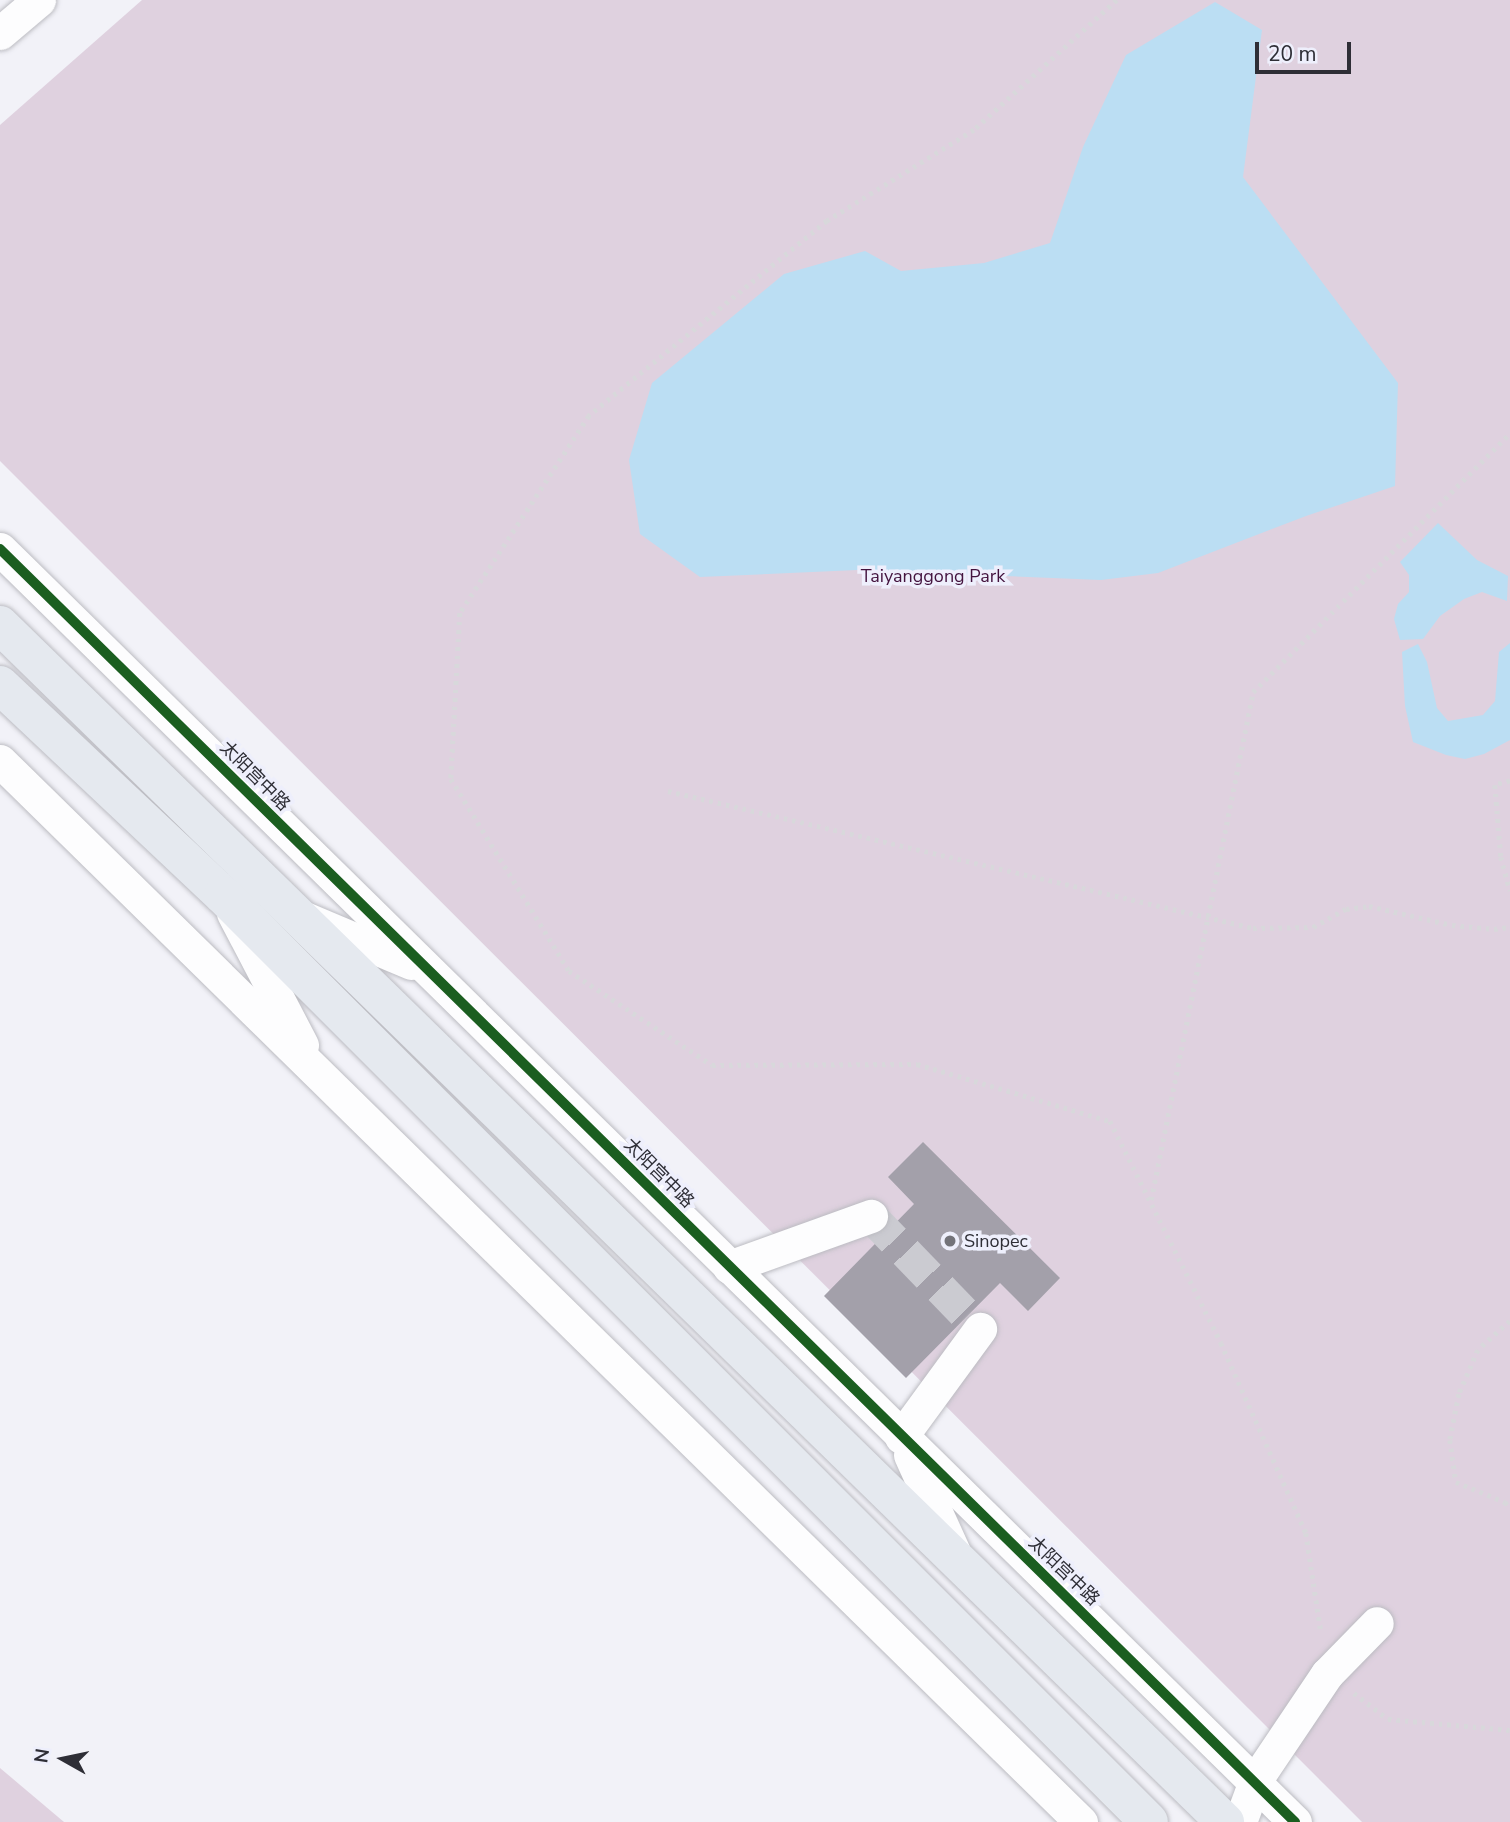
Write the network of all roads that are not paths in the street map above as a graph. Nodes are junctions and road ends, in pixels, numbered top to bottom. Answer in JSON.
{"nodes":[{"id":1,"x":38,"y":0,"type":"edge"},
{"id":2,"x":0,"y":33,"type":"edge"},
{"id":3,"x":0,"y":548,"type":"edge"},
{"id":4,"x":0,"y":625,"type":"edge"},
{"id":5,"x":0,"y":685,"type":"edge"},
{"id":6,"x":0,"y":761,"type":"edge"},
{"id":7,"x":223,"y":895,"type":"junction"},
{"id":8,"x":297,"y":915,"type":"junction"},
{"id":9,"x":429,"y":971,"type":"junction"},
{"id":10,"x":316,"y":1071,"type":"junction"},
{"id":11,"x":871,"y":1216,"type":"dead end"},
{"id":12,"x":729,"y":1267,"type":"junction"},
{"id":13,"x":980,"y":1329,"type":"dead end"},
{"id":14,"x":901,"y":1437,"type":"junction"},
{"id":15,"x":957,"y":1560,"type":"junction"},
{"id":16,"x":1377,"y":1623,"type":"dead end"},
{"id":17,"x":1255,"y":1782,"type":"junction"},
{"id":18,"x":1081,"y":1822,"type":"edge"},
{"id":19,"x":1149,"y":1822,"type":"edge"},
{"id":20,"x":1225,"y":1822,"type":"edge"},
{"id":21,"x":1240,"y":1822,"type":"edge"},
{"id":22,"x":1295,"y":1822,"type":"edge"}],
"edges":[{"from":1,"to":2,"type":"street"},
{"from":3,"to":9,"type":"street","name":"太阳宫中路"},
{"from":4,"to":8,"type":"main road"},
{"from":5,"to":7,"type":"main road"},
{"from":6,"to":10,"type":"street"},
{"from":7,"to":10,"type":"street"},
{"from":7,"to":19,"type":"main road"},
{"from":8,"to":9,"type":"street"},
{"from":8,"to":15,"type":"main road"},
{"from":9,"to":12,"type":"street","name":"太阳宫中路"},
{"from":10,"to":18,"type":"street"},
{"from":11,"to":12,"type":"street"},
{"from":12,"to":14,"type":"street","name":"太阳宫中路"},
{"from":13,"to":14,"type":"street"},
{"from":14,"to":15,"type":"street"},
{"from":14,"to":17,"type":"street","name":"太阳宫中路"},
{"from":15,"to":20,"type":"main road"},
{"from":16,"to":17,"type":"street"},
{"from":17,"to":21,"type":"street"},
{"from":17,"to":22,"type":"street","name":"太阳宫中路"}]}
